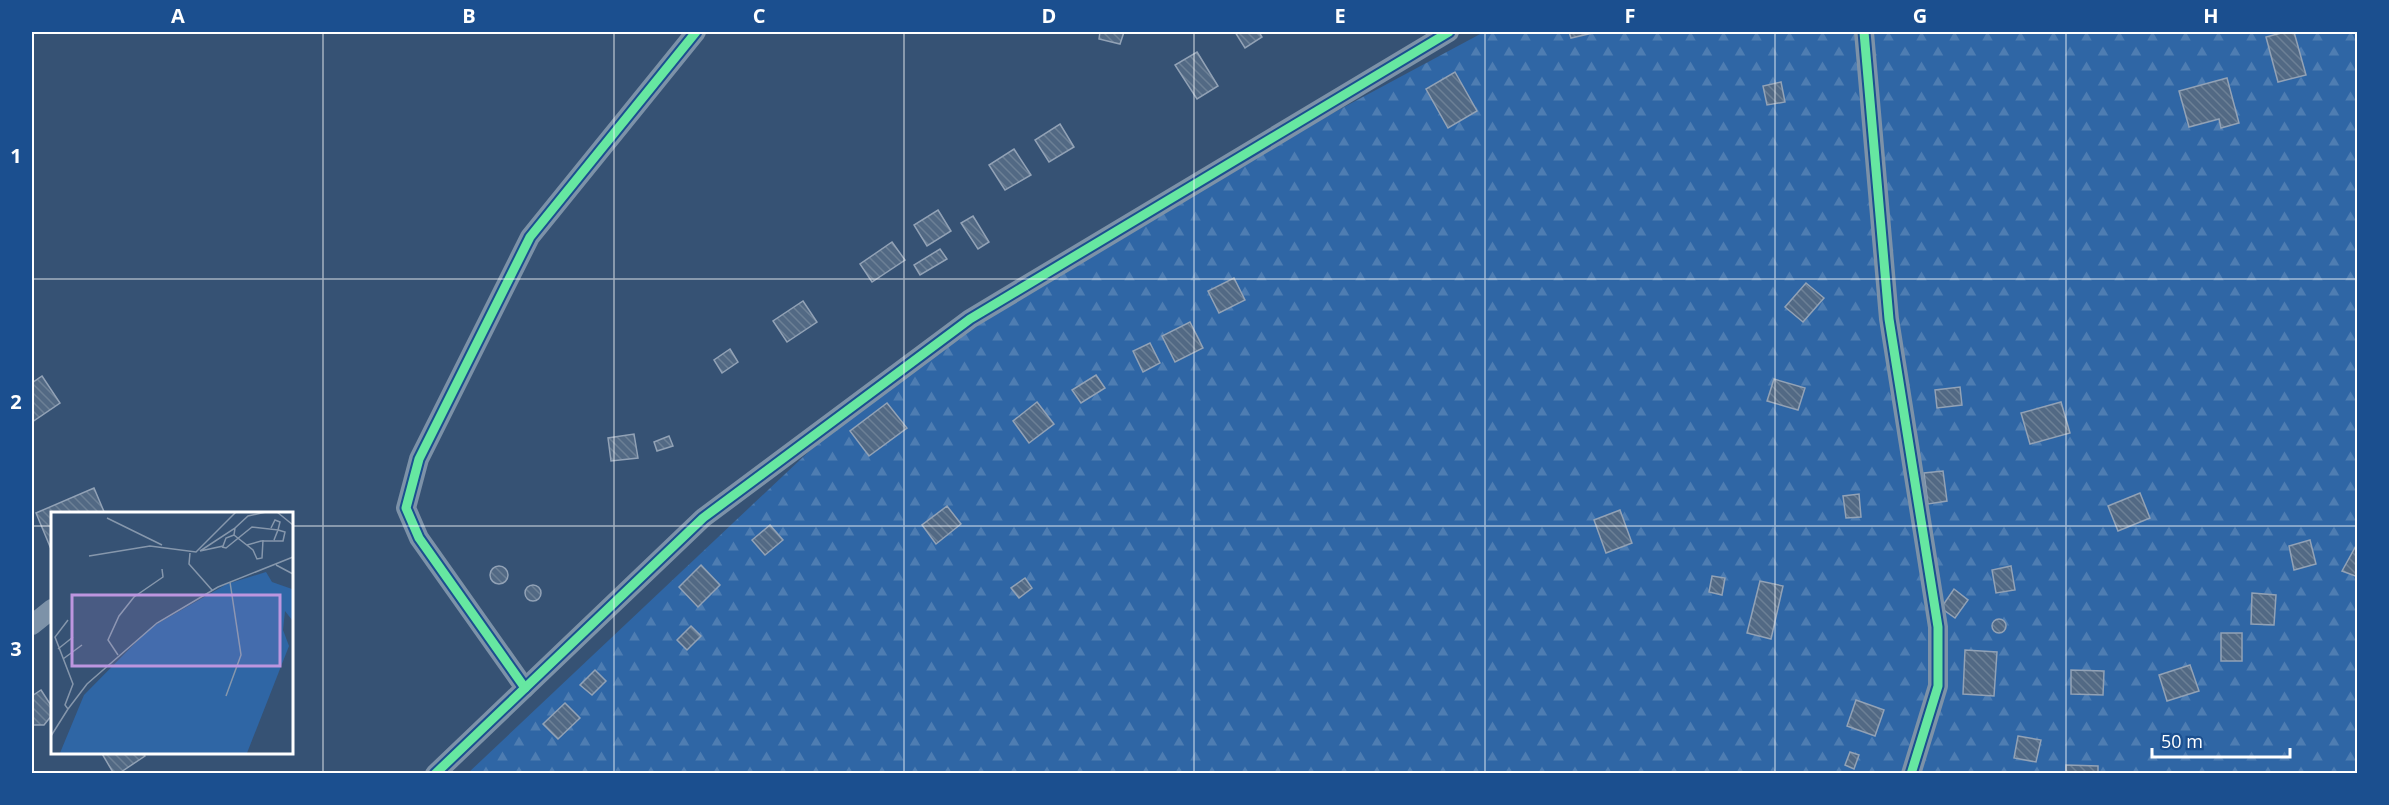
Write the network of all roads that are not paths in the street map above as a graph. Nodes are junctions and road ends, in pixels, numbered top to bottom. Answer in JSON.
{"nodes":[{"id":1,"x":696,"y":32,"type":"edge"},
{"id":2,"x":1449,"y":32,"type":"edge"},
{"id":3,"x":1864,"y":32,"type":"edge"},
{"id":4,"x":51,"y":610,"type":"edge"},
{"id":5,"x":32,"y":625,"type":"edge"},
{"id":6,"x":525,"y":688,"type":"junction"},
{"id":7,"x":435,"y":774,"type":"edge"},
{"id":8,"x":1911,"y":774,"type":"edge"}],
"edges":[{"from":1,"to":6,"type":"street"},
{"from":2,"to":6,"type":"street"},
{"from":3,"to":8,"type":"street"},
{"from":4,"to":5,"type":"street"},
{"from":6,"to":7,"type":"street"}]}
